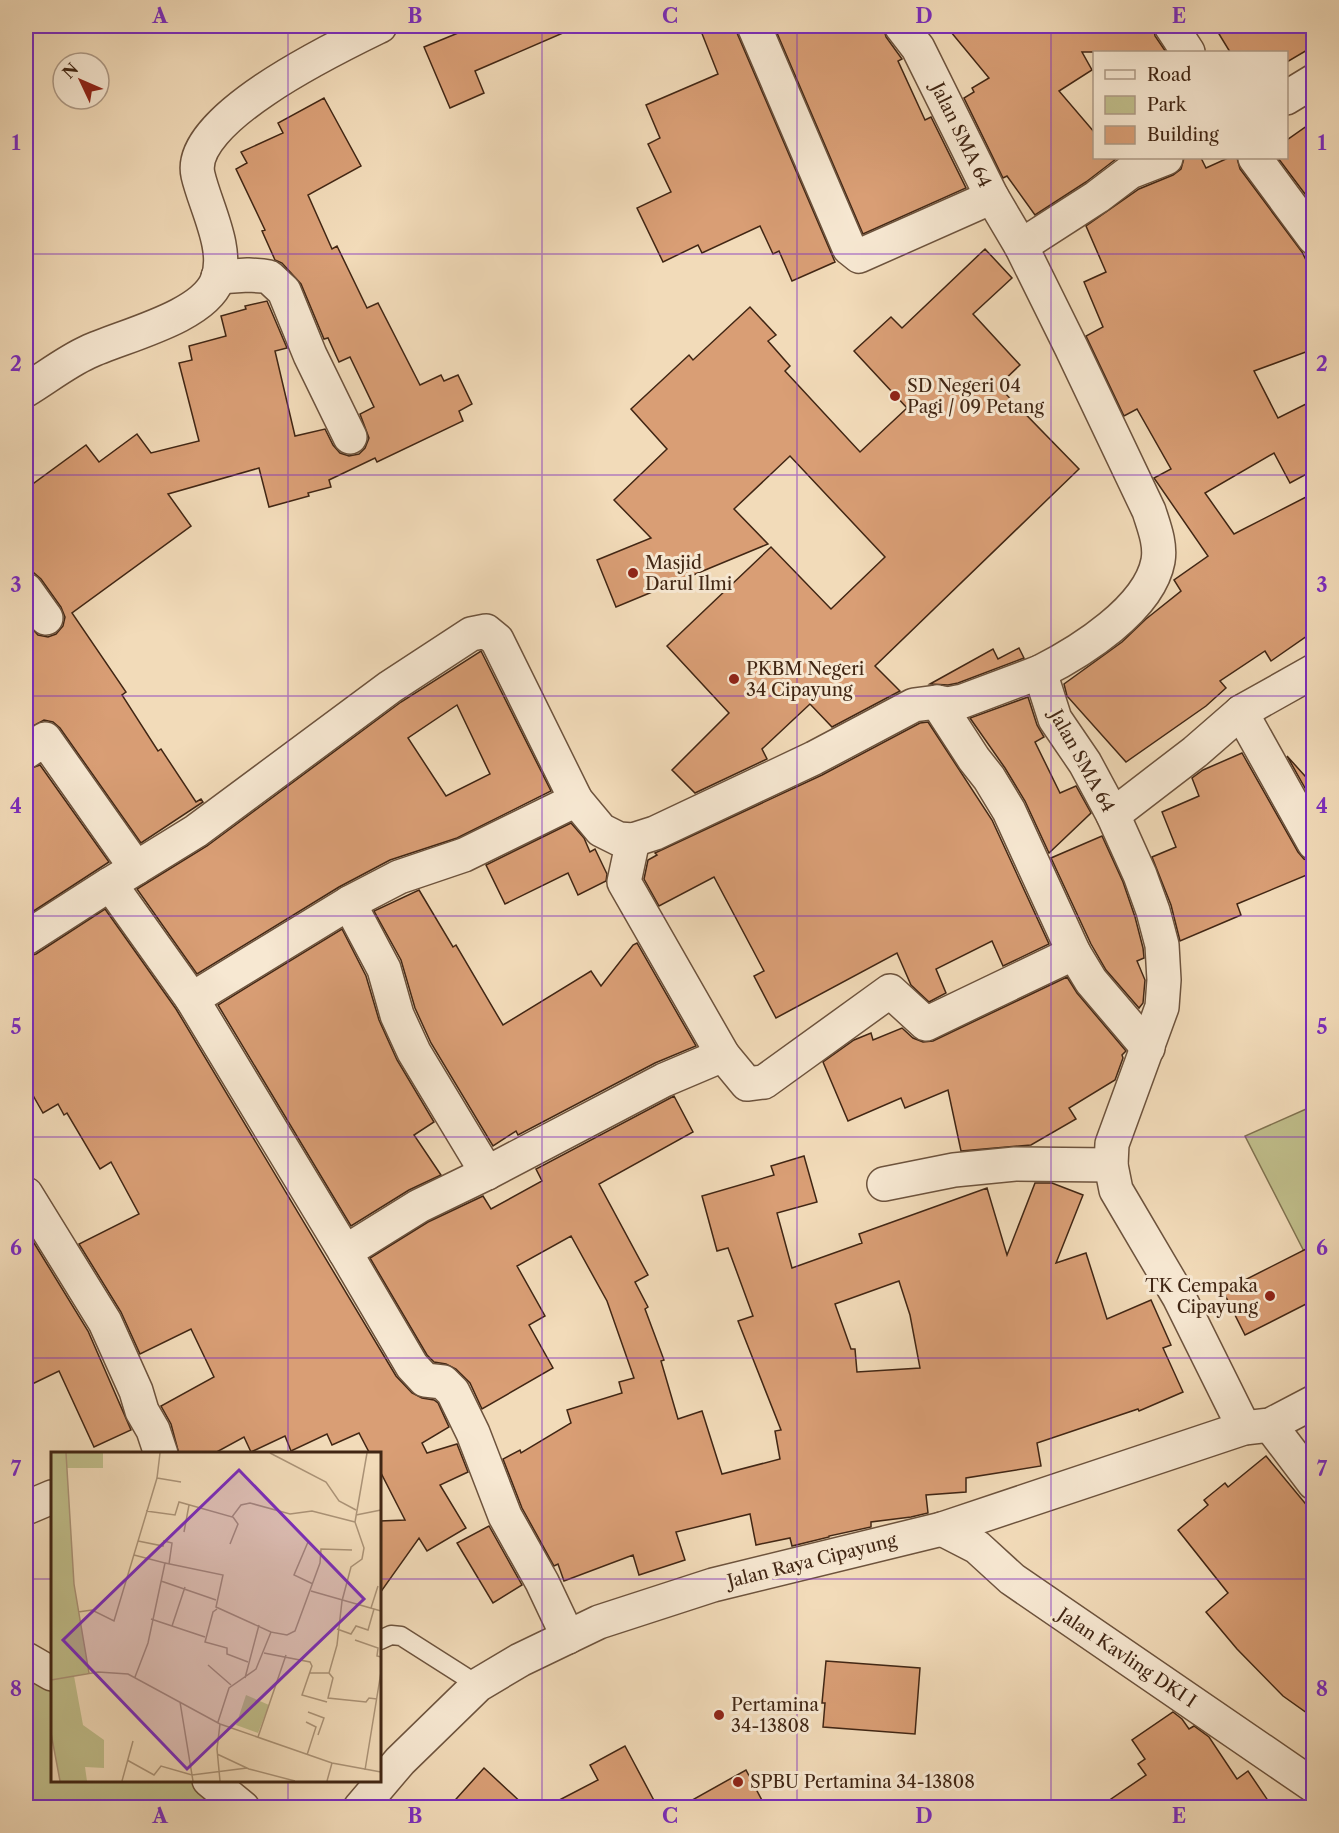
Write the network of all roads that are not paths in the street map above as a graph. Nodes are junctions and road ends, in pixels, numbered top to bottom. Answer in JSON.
{"nodes":[{"id":1,"x":380,"y":26,"type":"edge"},
{"id":2,"x":754,"y":26,"type":"edge"},
{"id":3,"x":901,"y":26,"type":"edge"},
{"id":4,"x":1171,"y":26,"type":"edge"},
{"id":5,"x":1187,"y":51,"type":"edge"},
{"id":6,"x":1314,"y":81,"type":"edge"},
{"id":7,"x":1288,"y":97,"type":"edge"},
{"id":8,"x":1163,"y":159,"type":"edge"},
{"id":9,"x":1256,"y":159,"type":"edge"},
{"id":10,"x":992,"y":197,"type":"junction"},
{"id":11,"x":1314,"y":238,"type":"edge"},
{"id":12,"x":1021,"y":246,"type":"junction"},
{"id":13,"x":218,"y":277,"type":"junction"},
{"id":14,"x":26,"y":390,"type":"edge"},
{"id":15,"x":350,"y":437,"type":"dead end"},
{"id":16,"x":26,"y":590,"type":"edge"},
{"id":17,"x":46,"y":618,"type":"dead end"},
{"id":18,"x":1314,"y":671,"type":"edge"},
{"id":19,"x":1040,"y":672,"type":"junction"},
{"id":20,"x":937,"y":702,"type":"junction"},
{"id":21,"x":1241,"y":712,"type":"junction"},
{"id":22,"x":26,"y":752,"type":"edge"},
{"id":23,"x":576,"y":800,"type":"junction"},
{"id":24,"x":1113,"y":815,"type":"junction"},
{"id":25,"x":633,"y":840,"type":"junction"},
{"id":26,"x":1314,"y":843,"type":"edge"},
{"id":27,"x":123,"y":876,"type":"junction"},
{"id":28,"x":349,"y":903,"type":"junction"},
{"id":29,"x":26,"y":938,"type":"edge"},
{"id":30,"x":1074,"y":953,"type":"junction"},
{"id":31,"x":192,"y":999,"type":"junction"},
{"id":32,"x":1148,"y":1048,"type":"junction"},
{"id":33,"x":723,"y":1055,"type":"junction"},
{"id":34,"x":1111,"y":1165,"type":"junction"},
{"id":35,"x":487,"y":1173,"type":"junction"},
{"id":36,"x":884,"y":1184,"type":"dead end"},
{"id":37,"x":26,"y":1194,"type":"edge"},
{"id":38,"x":345,"y":1252,"type":"junction"},
{"id":39,"x":1314,"y":1402,"type":"edge"},
{"id":40,"x":1257,"y":1426,"type":"junction"},
{"id":41,"x":160,"y":1452,"type":"edge"},
{"id":42,"x":1314,"y":1483,"type":"edge"},
{"id":43,"x":51,"y":1497,"type":"edge"},
{"id":44,"x":26,"y":1508,"type":"edge"},
{"id":45,"x":942,"y":1529,"type":"junction"},
{"id":46,"x":568,"y":1637,"type":"junction"},
{"id":47,"x":381,"y":1640,"type":"edge"},
{"id":48,"x":26,"y":1659,"type":"edge"},
{"id":49,"x":51,"y":1673,"type":"edge"},
{"id":50,"x":478,"y":1685,"type":"junction"},
{"id":51,"x":210,"y":1782,"type":"edge"},
{"id":52,"x":1314,"y":1786,"type":"edge"},
{"id":53,"x":243,"y":1808,"type":"edge"},
{"id":54,"x":360,"y":1808,"type":"edge"}],
"edges":[{"from":1,"to":13,"type":"street"},
{"from":2,"to":10,"type":"street"},
{"from":3,"to":10,"type":"street","name":"Jalan SMA 64"},
{"from":4,"to":5,"type":"street"},
{"from":6,"to":7,"type":"street"},
{"from":8,"to":12,"type":"street"},
{"from":9,"to":11,"type":"street"},
{"from":10,"to":12,"type":"street","name":"Jalan SMA 64"},
{"from":12,"to":19,"type":"street","name":"Jalan SMA 64"},
{"from":13,"to":14,"type":"street"},
{"from":13,"to":15,"type":"street"},
{"from":16,"to":17,"type":"street"},
{"from":18,"to":21,"type":"street"},
{"from":19,"to":20,"type":"street"},
{"from":19,"to":24,"type":"street","name":"Jalan SMA 64"},
{"from":20,"to":25,"type":"street"},
{"from":20,"to":30,"type":"street"},
{"from":21,"to":24,"type":"street"},
{"from":21,"to":26,"type":"street"},
{"from":22,"to":27,"type":"street"},
{"from":23,"to":25,"type":"street"},
{"from":23,"to":27,"type":"street"},
{"from":23,"to":28,"type":"street"},
{"from":24,"to":32,"type":"street","name":"Jalan SMA 64"},
{"from":25,"to":33,"type":"street"},
{"from":27,"to":29,"type":"street"},
{"from":27,"to":31,"type":"street"},
{"from":28,"to":31,"type":"street"},
{"from":28,"to":35,"type":"street"},
{"from":30,"to":32,"type":"street"},
{"from":30,"to":33,"type":"street"},
{"from":31,"to":38,"type":"street"},
{"from":32,"to":34,"type":"street","name":"Jalan SMA 64"},
{"from":33,"to":35,"type":"street"},
{"from":34,"to":36,"type":"street"},
{"from":34,"to":40,"type":"street","name":"Jalan SMA 64"},
{"from":35,"to":38,"type":"street"},
{"from":37,"to":41,"type":"street"},
{"from":38,"to":46,"type":"street"},
{"from":39,"to":40,"type":"street","name":"Jalan Raya Cipayung"},
{"from":40,"to":42,"type":"street","name":"Jalan SMA 64"},
{"from":40,"to":45,"type":"street","name":"Jalan Raya Cipayung"},
{"from":43,"to":44,"type":"street"},
{"from":45,"to":46,"type":"street","name":"Jalan Raya Cipayung"},
{"from":45,"to":52,"type":"street","name":"Jalan Kavling DKI I"},
{"from":46,"to":50,"type":"street","name":"Jalan Raya Cipayung"},
{"from":47,"to":50,"type":"lane"},
{"from":48,"to":49,"type":"street"},
{"from":50,"to":54,"type":"street","name":"Jalan Raya Cipayung"},
{"from":51,"to":53,"type":"street"}]}
